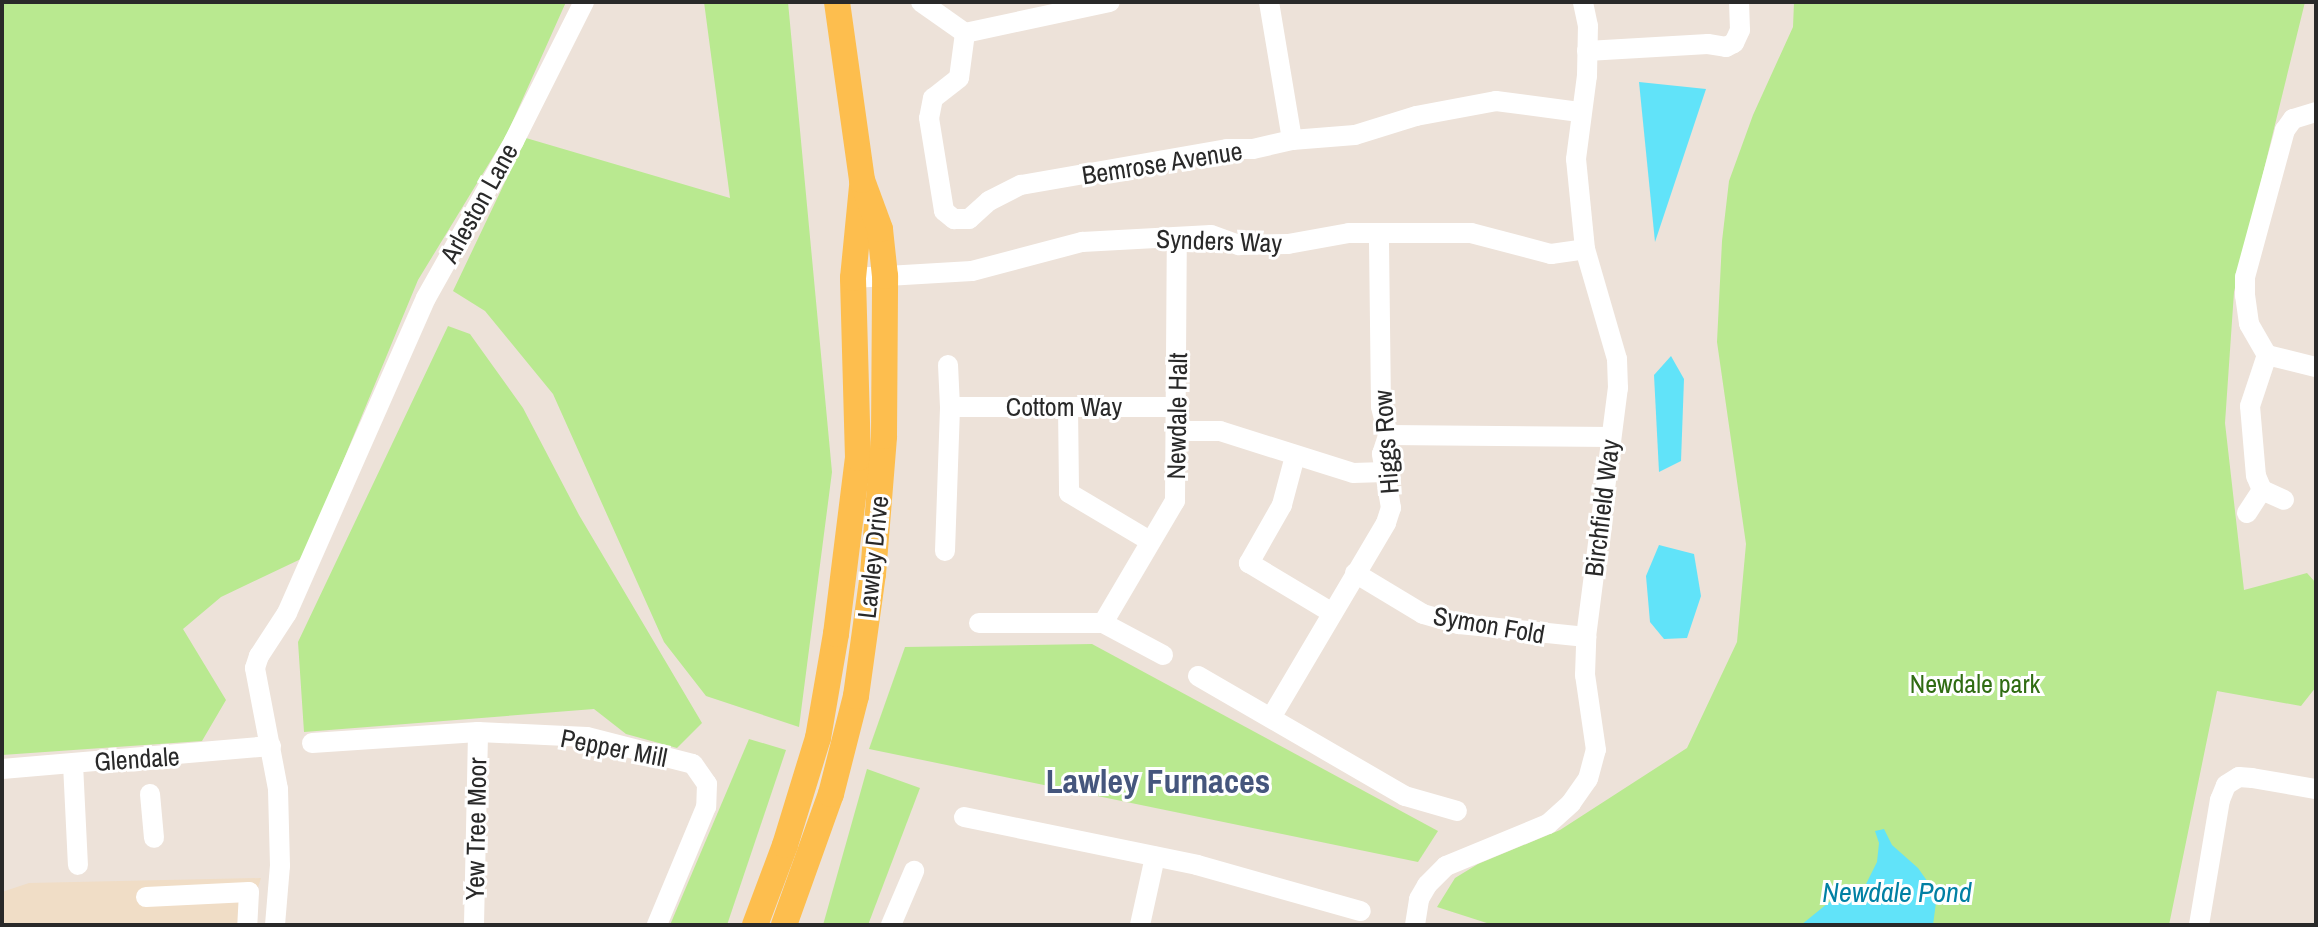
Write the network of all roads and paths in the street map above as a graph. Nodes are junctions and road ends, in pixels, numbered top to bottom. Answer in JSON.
{"nodes":[{"id":1,"x":584,"y":2,"type":"edge"},
{"id":2,"x":837,"y":2,"type":"edge"},
{"id":3,"x":921,"y":2,"type":"edge"},
{"id":4,"x":1269,"y":2,"type":"edge"},
{"id":5,"x":1583,"y":2,"type":"edge"},
{"id":6,"x":1739,"y":2,"type":"edge"},
{"id":7,"x":1100,"y":3,"type":"edge"},
{"id":8,"x":965,"y":33,"type":"junction"},
{"id":9,"x":1587,"y":51,"type":"junction"},
{"id":10,"x":1579,"y":112,"type":"junction"},
{"id":11,"x":2316,"y":112,"type":"edge"},
{"id":12,"x":1292,"y":140,"type":"junction"},
{"id":13,"x":862,"y":180,"type":"junction"},
{"id":14,"x":1379,"y":233,"type":"junction"},
{"id":15,"x":1177,"y":237,"type":"junction"},
{"id":16,"x":1585,"y":249,"type":"junction"},
{"id":17,"x":885,"y":276,"type":"junction"},
{"id":18,"x":853,"y":278,"type":"junction"},
{"id":19,"x":2267,"y":355,"type":"junction"},
{"id":20,"x":948,"y":365,"type":"dead end"},
{"id":21,"x":2316,"y":367,"type":"edge"},
{"id":22,"x":950,"y":407,"type":"junction"},
{"id":23,"x":1068,"y":407,"type":"junction"},
{"id":24,"x":1178,"y":407,"type":"junction"},
{"id":25,"x":1178,"y":431,"type":"junction"},
{"id":26,"x":1388,"y":435,"type":"junction"},
{"id":27,"x":1611,"y":437,"type":"junction"},
{"id":28,"x":1295,"y":456,"type":"junction"},
{"id":29,"x":1385,"y":472,"type":"junction"},
{"id":30,"x":2262,"y":490,"type":"junction"},
{"id":31,"x":2284,"y":500,"type":"dead end"},
{"id":32,"x":2247,"y":513,"type":"dead end"},
{"id":33,"x":1150,"y":541,"type":"junction"},
{"id":34,"x":945,"y":551,"type":"dead end"},
{"id":35,"x":1355,"y":573,"type":"junction"},
{"id":36,"x":1331,"y":612,"type":"junction"},
{"id":37,"x":979,"y":623,"type":"dead end"},
{"id":38,"x":1103,"y":623,"type":"junction"},
{"id":39,"x":1586,"y":637,"type":"junction"},
{"id":40,"x":1163,"y":655,"type":"dead end"},
{"id":41,"x":1198,"y":676,"type":"dead end"},
{"id":42,"x":1272,"y":716,"type":"junction"},
{"id":43,"x":478,"y":732,"type":"junction"},
{"id":44,"x":312,"y":743,"type":"dead end"},
{"id":45,"x":271,"y":746,"type":"junction"},
{"id":46,"x":147,"y":758,"type":"junction"},
{"id":47,"x":73,"y":764,"type":"junction"},
{"id":48,"x":2,"y":769,"type":"edge"},
{"id":49,"x":2316,"y":789,"type":"edge"},
{"id":50,"x":1457,"y":811,"type":"dead end"},
{"id":51,"x":964,"y":817,"type":"dead end"},
{"id":52,"x":154,"y":838,"type":"dead end"},
{"id":53,"x":1155,"y":857,"type":"junction"},
{"id":54,"x":78,"y":865,"type":"dead end"},
{"id":55,"x":914,"y":871,"type":"dead end"},
{"id":56,"x":146,"y":897,"type":"dead end"},
{"id":57,"x":1361,"y":911,"type":"dead end"},
{"id":58,"x":1415,"y":924,"type":"edge"},
{"id":59,"x":247,"y":925,"type":"edge"},
{"id":60,"x":275,"y":925,"type":"edge"},
{"id":61,"x":474,"y":925,"type":"edge"},
{"id":62,"x":657,"y":925,"type":"edge"},
{"id":63,"x":755,"y":925,"type":"edge"},
{"id":64,"x":784,"y":925,"type":"edge"},
{"id":65,"x":891,"y":925,"type":"edge"},
{"id":66,"x":1140,"y":925,"type":"edge"},
{"id":67,"x":1423,"y":925,"type":"edge"},
{"id":68,"x":2199,"y":925,"type":"edge"}],
"edges":[{"from":1,"to":45,"type":"street","name":"Arleston Lane"},
{"from":2,"to":13,"type":"main road","name":"Lawley Drive"},
{"from":3,"to":8,"type":"street"},
{"from":4,"to":12,"type":"street"},
{"from":5,"to":9,"type":"street","name":"Birchfield Way"},
{"from":6,"to":9,"type":"street"},
{"from":7,"to":8,"type":"street"},
{"from":8,"to":12,"type":"street","name":"Bemrose Avenue"},
{"from":9,"to":10,"type":"street","name":"Birchfield Way"},
{"from":10,"to":12,"type":"street","name":"Bemrose Avenue"},
{"from":10,"to":16,"type":"street","name":"Birchfield Way"},
{"from":11,"to":19,"type":"street"},
{"from":13,"to":17,"type":"main road","name":"Lawley Drive"},
{"from":13,"to":18,"type":"main road","name":"Lawley Drive"},
{"from":14,"to":15,"type":"street","name":"Synders Way"},
{"from":14,"to":16,"type":"street","name":"Synders Way"},
{"from":14,"to":26,"type":"street","name":"Higgs Row"},
{"from":15,"to":17,"type":"street","name":"Synders Way"},
{"from":15,"to":24,"type":"street","name":"Newdale Halt"},
{"from":16,"to":27,"type":"street","name":"Birchfield Way"},
{"from":17,"to":18,"type":"street","name":"Synders Way"},
{"from":17,"to":64,"type":"main road","name":"Lawley Drive"},
{"from":18,"to":63,"type":"main road","name":"Lawley Drive"},
{"from":19,"to":21,"type":"street"},
{"from":19,"to":30,"type":"street"},
{"from":20,"to":22,"type":"street"},
{"from":22,"to":23,"type":"street","name":"Cottom Way"},
{"from":22,"to":34,"type":"street"},
{"from":23,"to":24,"type":"street","name":"Cottom Way"},
{"from":23,"to":33,"type":"street"},
{"from":24,"to":25,"type":"street","name":"Newdale Halt"},
{"from":25,"to":28,"type":"street"},
{"from":25,"to":33,"type":"street","name":"Newdale Halt"},
{"from":26,"to":27,"type":"street"},
{"from":26,"to":29,"type":"street","name":"Higgs Row"},
{"from":27,"to":39,"type":"street","name":"Birchfield Way"},
{"from":28,"to":29,"type":"street"},
{"from":28,"to":36,"type":"street"},
{"from":29,"to":35,"type":"street","name":"Higgs Row"},
{"from":30,"to":31,"type":"street"},
{"from":30,"to":32,"type":"street"},
{"from":33,"to":38,"type":"street","name":"Newdale Halt"},
{"from":35,"to":36,"type":"street","name":"Higgs Row"},
{"from":35,"to":39,"type":"street","name":"Symon Fold"},
{"from":36,"to":42,"type":"street","name":"Higgs Row"},
{"from":37,"to":38,"type":"street"},
{"from":38,"to":40,"type":"street"},
{"from":39,"to":58,"type":"street","name":"Birchfield Way"},
{"from":41,"to":42,"type":"street"},
{"from":42,"to":50,"type":"street"},
{"from":43,"to":44,"type":"street","name":"Pepper Mill"},
{"from":43,"to":61,"type":"street","name":"Yew Tree Moor"},
{"from":43,"to":62,"type":"street","name":"Pepper Mill"},
{"from":45,"to":46,"type":"street","name":"Glendale"},
{"from":45,"to":60,"type":"street"},
{"from":46,"to":47,"type":"street","name":"Glendale"},
{"from":46,"to":52,"type":"street"},
{"from":47,"to":48,"type":"street","name":"Glendale"},
{"from":47,"to":54,"type":"street"},
{"from":49,"to":68,"type":"street"},
{"from":51,"to":53,"type":"street"},
{"from":53,"to":57,"type":"street"},
{"from":53,"to":66,"type":"street"},
{"from":55,"to":65,"type":"street"},
{"from":56,"to":59,"type":"street"},
{"from":58,"to":67,"type":"street"}]}
